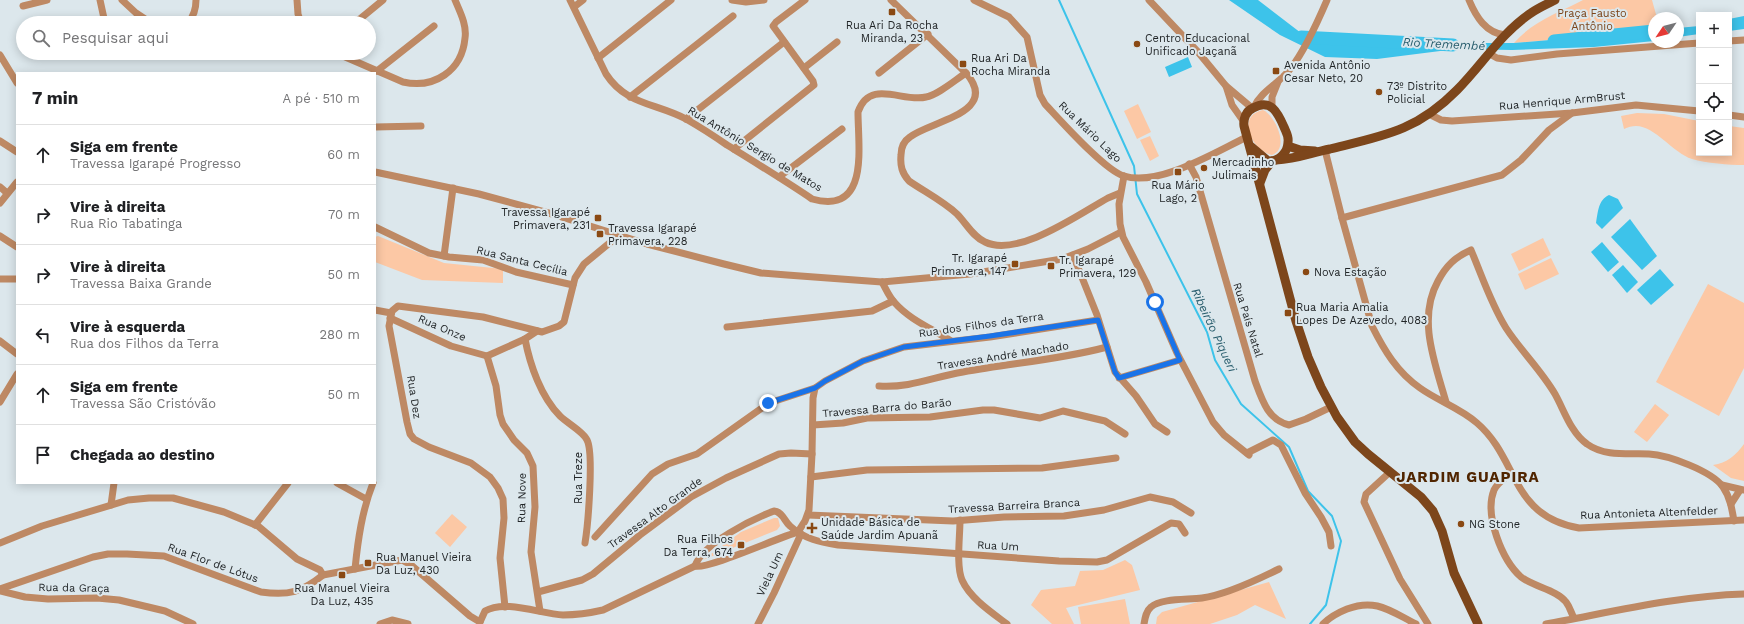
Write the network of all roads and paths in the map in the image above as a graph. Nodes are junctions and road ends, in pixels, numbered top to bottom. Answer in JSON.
{"nodes":[{"id":1,"x":47,"y":0,"type":"edge"},
{"id":2,"x":100,"y":0,"type":"edge"},
{"id":3,"x":122,"y":0,"type":"edge"},
{"id":4,"x":196,"y":0,"type":"edge"},
{"id":5,"x":297,"y":0,"type":"edge"},
{"id":6,"x":383,"y":0,"type":"edge"},
{"id":7,"x":455,"y":0,"type":"edge"},
{"id":8,"x":583,"y":0,"type":"edge"},
{"id":9,"x":671,"y":0,"type":"edge"},
{"id":10,"x":732,"y":0,"type":"edge"},
{"id":11,"x":764,"y":0,"type":"edge"},
{"id":12,"x":805,"y":0,"type":"edge"},
{"id":13,"x":890,"y":0,"type":"edge"},
{"id":14,"x":974,"y":0,"type":"edge"},
{"id":15,"x":1149,"y":0,"type":"edge"},
{"id":16,"x":1327,"y":0,"type":"edge"},
{"id":17,"x":1469,"y":0,"type":"edge"},
{"id":18,"x":1555,"y":0,"type":"edge"},
{"id":19,"x":572,"y":3,"type":"edge"},
{"id":20,"x":23,"y":6,"type":"dead end"},
{"id":21,"x":103,"y":16,"type":"edge"},
{"id":22,"x":140,"y":16,"type":"edge"},
{"id":23,"x":192,"y":16,"type":"edge"},
{"id":24,"x":299,"y":16,"type":"edge"},
{"id":25,"x":364,"y":16,"type":"edge"},
{"id":26,"x":733,"y":16,"type":"dead end"},
{"id":27,"x":434,"y":26,"type":"dead end"},
{"id":28,"x":928,"y":34,"type":"junction"},
{"id":29,"x":1505,"y":36,"type":"junction"},
{"id":30,"x":1744,"y":40,"type":"edge"},
{"id":31,"x":1732,"y":41,"type":"edge"},
{"id":32,"x":784,"y":42,"type":"junction"},
{"id":33,"x":838,"y":42,"type":"dead end"},
{"id":34,"x":1696,"y":43,"type":"edge"},
{"id":35,"x":1489,"y":52,"type":"junction"},
{"id":36,"x":0,"y":55,"type":"edge"},
{"id":37,"x":598,"y":58,"type":"junction"},
{"id":38,"x":352,"y":60,"type":"edge"},
{"id":39,"x":804,"y":68,"type":"junction"},
{"id":40,"x":377,"y":71,"type":"junction"},
{"id":41,"x":879,"y":73,"type":"dead end"},
{"id":42,"x":966,"y":73,"type":"junction"},
{"id":43,"x":16,"y":82,"type":"edge"},
{"id":44,"x":1278,"y":82,"type":"junction"},
{"id":45,"x":1226,"y":86,"type":"junction"},
{"id":46,"x":630,"y":97,"type":"junction"},
{"id":47,"x":1272,"y":107,"type":"junction"},
{"id":48,"x":1253,"y":108,"type":"junction"},
{"id":49,"x":1696,"y":111,"type":"edge"},
{"id":50,"x":1572,"y":113,"type":"junction"},
{"id":51,"x":1429,"y":114,"type":"junction"},
{"id":52,"x":1732,"y":115,"type":"edge"},
{"id":53,"x":1744,"y":117,"type":"edge"},
{"id":54,"x":686,"y":119,"type":"junction"},
{"id":55,"x":1244,"y":122,"type":"junction"},
{"id":56,"x":421,"y":126,"type":"dead end"},
{"id":57,"x":376,"y":127,"type":"edge"},
{"id":58,"x":842,"y":129,"type":"dead end"},
{"id":59,"x":0,"y":141,"type":"edge"},
{"id":60,"x":1248,"y":141,"type":"junction"},
{"id":61,"x":1288,"y":146,"type":"junction"},
{"id":62,"x":734,"y":149,"type":"junction"},
{"id":63,"x":1323,"y":150,"type":"junction"},
{"id":64,"x":16,"y":151,"type":"edge"},
{"id":65,"x":1274,"y":161,"type":"junction"},
{"id":66,"x":1189,"y":164,"type":"junction"},
{"id":67,"x":376,"y":172,"type":"edge"},
{"id":68,"x":1126,"y":177,"type":"junction"},
{"id":69,"x":779,"y":178,"type":"junction"},
{"id":70,"x":16,"y":183,"type":"edge"},
{"id":71,"x":1260,"y":183,"type":"junction"},
{"id":72,"x":0,"y":187,"type":"edge"},
{"id":73,"x":453,"y":188,"type":"junction"},
{"id":74,"x":1120,"y":192,"type":"junction"},
{"id":75,"x":7,"y":193,"type":"junction"},
{"id":76,"x":0,"y":203,"type":"edge"},
{"id":77,"x":1342,"y":218,"type":"junction"},
{"id":78,"x":376,"y":227,"type":"edge"},
{"id":79,"x":1121,"y":232,"type":"junction"},
{"id":80,"x":0,"y":236,"type":"edge"},
{"id":81,"x":618,"y":236,"type":"junction"},
{"id":82,"x":16,"y":246,"type":"edge"},
{"id":83,"x":444,"y":256,"type":"junction"},
{"id":84,"x":1073,"y":256,"type":"junction"},
{"id":85,"x":0,"y":278,"type":"edge"},
{"id":86,"x":16,"y":279,"type":"edge"},
{"id":87,"x":882,"y":282,"type":"junction"},
{"id":88,"x":573,"y":285,"type":"junction"},
{"id":89,"x":893,"y":300,"type":"junction"},
{"id":90,"x":376,"y":310,"type":"edge"},
{"id":91,"x":391,"y":316,"type":"junction"},
{"id":92,"x":1098,"y":320,"type":"junction"},
{"id":93,"x":726,"y":328,"type":"dead end"},
{"id":94,"x":537,"y":331,"type":"junction"},
{"id":95,"x":525,"y":339,"type":"junction"},
{"id":96,"x":0,"y":341,"type":"edge"},
{"id":97,"x":952,"y":341,"type":"junction"},
{"id":98,"x":1107,"y":347,"type":"junction"},
{"id":99,"x":16,"y":353,"type":"edge"},
{"id":100,"x":487,"y":356,"type":"junction"},
{"id":101,"x":1180,"y":360,"type":"junction"},
{"id":102,"x":16,"y":376,"type":"edge"},
{"id":103,"x":1119,"y":378,"type":"junction"},
{"id":104,"x":879,"y":386,"type":"dead end"},
{"id":105,"x":815,"y":388,"type":"junction"},
{"id":106,"x":0,"y":402,"type":"edge"},
{"id":107,"x":1446,"y":402,"type":"junction"},
{"id":108,"x":1331,"y":407,"type":"junction"},
{"id":109,"x":813,"y":425,"type":"junction"},
{"id":110,"x":1167,"y":432,"type":"dead end"},
{"id":111,"x":1125,"y":434,"type":"dead end"},
{"id":112,"x":812,"y":454,"type":"junction"},
{"id":113,"x":1116,"y":458,"type":"dead end"},
{"id":114,"x":1390,"y":472,"type":"junction"},
{"id":115,"x":1511,"y":473,"type":"junction"},
{"id":116,"x":811,"y":477,"type":"junction"},
{"id":117,"x":114,"y":484,"type":"edge"},
{"id":118,"x":287,"y":484,"type":"edge"},
{"id":119,"x":339,"y":484,"type":"edge"},
{"id":120,"x":373,"y":484,"type":"edge"},
{"id":121,"x":1722,"y":485,"type":"junction"},
{"id":122,"x":1742,"y":490,"type":"edge"},
{"id":123,"x":366,"y":499,"type":"junction"},
{"id":124,"x":1731,"y":504,"type":"junction"},
{"id":125,"x":111,"y":505,"type":"junction"},
{"id":126,"x":1191,"y":513,"type":"dead end"},
{"id":127,"x":808,"y":515,"type":"junction"},
{"id":128,"x":960,"y":520,"type":"junction"},
{"id":129,"x":1744,"y":520,"type":"edge"},
{"id":130,"x":1734,"y":521,"type":"junction"},
{"id":131,"x":255,"y":525,"type":"junction"},
{"id":132,"x":799,"y":533,"type":"junction"},
{"id":133,"x":1185,"y":533,"type":"dead end"},
{"id":134,"x":595,"y":537,"type":"dead end"},
{"id":135,"x":0,"y":543,"type":"edge"},
{"id":136,"x":585,"y":543,"type":"dead end"},
{"id":137,"x":1332,"y":546,"type":"dead end"},
{"id":138,"x":960,"y":554,"type":"junction"},
{"id":139,"x":695,"y":566,"type":"junction"},
{"id":140,"x":355,"y":569,"type":"junction"},
{"id":141,"x":1279,"y":569,"type":"dead end"},
{"id":142,"x":323,"y":575,"type":"junction"},
{"id":143,"x":0,"y":590,"type":"edge"},
{"id":144,"x":538,"y":592,"type":"junction"},
{"id":145,"x":1744,"y":594,"type":"edge"},
{"id":146,"x":506,"y":607,"type":"junction"},
{"id":147,"x":540,"y":611,"type":"junction"},
{"id":148,"x":1574,"y":618,"type":"junction"},
{"id":149,"x":1326,"y":621,"type":"edge"},
{"id":150,"x":481,"y":623,"type":"edge"},
{"id":151,"x":193,"y":624,"type":"edge"},
{"id":152,"x":380,"y":624,"type":"edge"},
{"id":153,"x":408,"y":624,"type":"edge"},
{"id":154,"x":758,"y":624,"type":"edge"},
{"id":155,"x":1006,"y":624,"type":"edge"},
{"id":156,"x":1144,"y":624,"type":"edge"},
{"id":157,"x":1416,"y":624,"type":"edge"},
{"id":158,"x":1428,"y":624,"type":"edge"},
{"id":159,"x":1478,"y":624,"type":"edge"},
{"id":160,"x":1550,"y":624,"type":"edge"}],
"edges":[{"from":1,"to":20,"type":"street"},
{"from":2,"to":21,"type":"street"},
{"from":3,"to":22,"type":"street"},
{"from":4,"to":23,"type":"street"},
{"from":5,"to":24,"type":"street"},
{"from":6,"to":25,"type":"street"},
{"from":7,"to":40,"type":"street"},
{"from":8,"to":19,"type":"street"},
{"from":9,"to":37,"type":"street"},
{"from":10,"to":11,"type":"street"},
{"from":12,"to":32,"type":"street"},
{"from":13,"to":28,"type":"street"},
{"from":14,"to":68,"type":"street","name":"Rua Mário Lago"},
{"from":15,"to":45,"type":"street"},
{"from":16,"to":44,"type":"street"},
{"from":17,"to":29,"type":"street"},
{"from":18,"to":29,"type":"main road"},
{"from":19,"to":37,"type":"street","name":"Rua Antônio Sergio de Matos"},
{"from":26,"to":46,"type":"street"},
{"from":27,"to":40,"type":"street"},
{"from":28,"to":41,"type":"street"},
{"from":28,"to":42,"type":"street"},
{"from":29,"to":35,"type":"main road"},
{"from":30,"to":31,"type":"street"},
{"from":32,"to":39,"type":"street"},
{"from":32,"to":54,"type":"street"},
{"from":33,"to":39,"type":"street"},
{"from":34,"to":35,"type":"street"},
{"from":35,"to":51,"type":"main road"},
{"from":36,"to":43,"type":"street"},
{"from":37,"to":46,"type":"street","name":"Rua Antônio Sergio de Matos"},
{"from":38,"to":40,"type":"street"},
{"from":39,"to":62,"type":"street"},
{"from":42,"to":69,"type":"street","name":"Rua Antônio Sergio de Matos"},
{"from":42,"to":74,"type":"street"},
{"from":44,"to":47,"type":"street"},
{"from":44,"to":48,"type":"street"},
{"from":45,"to":48,"type":"street"},
{"from":45,"to":55,"type":"street"},
{"from":46,"to":54,"type":"street","name":"Rua Antônio Sergio de Matos"},
{"from":47,"to":48,"type":"main road"},
{"from":47,"to":61,"type":"main road"},
{"from":48,"to":55,"type":"main road"},
{"from":49,"to":50,"type":"street","name":"Rua Henrique ArmBrust"},
{"from":50,"to":51,"type":"street","name":"Rua Henrique ArmBrust"},
{"from":50,"to":77,"type":"street"},
{"from":51,"to":63,"type":"main road"},
{"from":52,"to":53,"type":"street"},
{"from":54,"to":62,"type":"street","name":"Rua Antônio Sergio de Matos"},
{"from":55,"to":60,"type":"main road"},
{"from":56,"to":57,"type":"street"},
{"from":58,"to":69,"type":"street"},
{"from":59,"to":64,"type":"street"},
{"from":60,"to":65,"type":"main road"},
{"from":60,"to":66,"type":"street","name":"Rua Mário Lago"},
{"from":60,"to":71,"type":"main road"},
{"from":61,"to":63,"type":"main road"},
{"from":61,"to":65,"type":"main road"},
{"from":62,"to":69,"type":"street","name":"Rua Antônio Sergio de Matos"},
{"from":63,"to":65,"type":"main road"},
{"from":63,"to":77,"type":"street","name":"Rua Antonieta Altenfelder"},
{"from":65,"to":71,"type":"main road"},
{"from":66,"to":68,"type":"street","name":"Rua Mário Lago"},
{"from":66,"to":108,"type":"street","name":"Rua País Natal"},
{"from":67,"to":73,"type":"street"},
{"from":68,"to":74,"type":"street"},
{"from":70,"to":75,"type":"street"},
{"from":71,"to":108,"type":"main road"},
{"from":72,"to":75,"type":"street"},
{"from":73,"to":81,"type":"street"},
{"from":73,"to":83,"type":"street"},
{"from":74,"to":79,"type":"street"},
{"from":75,"to":76,"type":"street"},
{"from":77,"to":107,"type":"street","name":"Rua Antonieta Altenfelder"},
{"from":78,"to":83,"type":"street","name":"Rua Santa Cecília"},
{"from":79,"to":84,"type":"street"},
{"from":79,"to":101,"type":"street"},
{"from":80,"to":82,"type":"street"},
{"from":81,"to":87,"type":"street"},
{"from":81,"to":88,"type":"street"},
{"from":83,"to":88,"type":"street","name":"Rua Santa Cecília"},
{"from":84,"to":87,"type":"street"},
{"from":84,"to":92,"type":"street"},
{"from":85,"to":86,"type":"street"},
{"from":87,"to":89,"type":"street"},
{"from":88,"to":94,"type":"street"},
{"from":89,"to":93,"type":"street"},
{"from":89,"to":97,"type":"street"},
{"from":90,"to":91,"type":"street"},
{"from":91,"to":94,"type":"street"},
{"from":91,"to":100,"type":"street","name":"Rua Onze"},
{"from":91,"to":146,"type":"street","name":"Rua Dez"},
{"from":92,"to":97,"type":"street","name":"Rua dos Filhos da Terra"},
{"from":92,"to":98,"type":"street"},
{"from":94,"to":95,"type":"street"},
{"from":95,"to":100,"type":"street"},
{"from":95,"to":136,"type":"street","name":"Rua Treze"},
{"from":96,"to":99,"type":"street"},
{"from":97,"to":105,"type":"street","name":"Rua dos Filhos da Terra"},
{"from":98,"to":103,"type":"street"},
{"from":98,"to":104,"type":"street","name":"Travessa André Machado"},
{"from":100,"to":144,"type":"street","name":"Rua Nove"},
{"from":101,"to":103,"type":"street"},
{"from":101,"to":137,"type":"street"},
{"from":102,"to":106,"type":"street"},
{"from":103,"to":110,"type":"street"},
{"from":105,"to":109,"type":"street"},
{"from":105,"to":134,"type":"street","name":"Rua dos Filhos da Terra"},
{"from":107,"to":115,"type":"street","name":"Rua Antonieta Altenfelder"},
{"from":107,"to":121,"type":"street"},
{"from":108,"to":114,"type":"main road"},
{"from":109,"to":111,"type":"street","name":"Travessa Barra do Barão"},
{"from":109,"to":112,"type":"street"},
{"from":112,"to":116,"type":"street"},
{"from":112,"to":144,"type":"street","name":"Travessa Alto Grande"},
{"from":113,"to":116,"type":"street"},
{"from":114,"to":158,"type":"street"},
{"from":114,"to":159,"type":"main road"},
{"from":115,"to":130,"type":"street","name":"Rua Antonieta Altenfelder"},
{"from":115,"to":148,"type":"street"},
{"from":116,"to":127,"type":"street"},
{"from":117,"to":125,"type":"street"},
{"from":118,"to":131,"type":"street"},
{"from":119,"to":123,"type":"street"},
{"from":120,"to":123,"type":"street"},
{"from":121,"to":122,"type":"street"},
{"from":121,"to":124,"type":"street"},
{"from":122,"to":124,"type":"street"},
{"from":123,"to":140,"type":"street"},
{"from":124,"to":130,"type":"street"},
{"from":125,"to":131,"type":"street"},
{"from":125,"to":135,"type":"street"},
{"from":126,"to":128,"type":"street","name":"Travessa Barreira Branca"},
{"from":127,"to":128,"type":"street","name":"Travessa Barreira Branca"},
{"from":127,"to":132,"type":"street"},
{"from":128,"to":138,"type":"street"},
{"from":129,"to":130,"type":"street","name":"Rua Antonieta Altenfelder"},
{"from":131,"to":142,"type":"street"},
{"from":132,"to":138,"type":"street","name":"Rua Um"},
{"from":132,"to":139,"type":"street"},
{"from":132,"to":139,"type":"street"},
{"from":132,"to":154,"type":"street","name":"Viela Um"},
{"from":133,"to":138,"type":"street","name":"Rua Um"},
{"from":138,"to":155,"type":"street"},
{"from":139,"to":147,"type":"street"},
{"from":140,"to":142,"type":"street"},
{"from":140,"to":150,"type":"street"},
{"from":141,"to":156,"type":"street"},
{"from":142,"to":143,"type":"street","name":"Rua Flor de Lótus"},
{"from":143,"to":151,"type":"street","name":"Rua da Graça"},
{"from":144,"to":147,"type":"street","name":"Rua Nove"},
{"from":145,"to":148,"type":"street"},
{"from":146,"to":147,"type":"street"},
{"from":146,"to":150,"type":"street"},
{"from":148,"to":160,"type":"street"},
{"from":149,"to":157,"type":"street"},
{"from":152,"to":153,"type":"street"}]}
